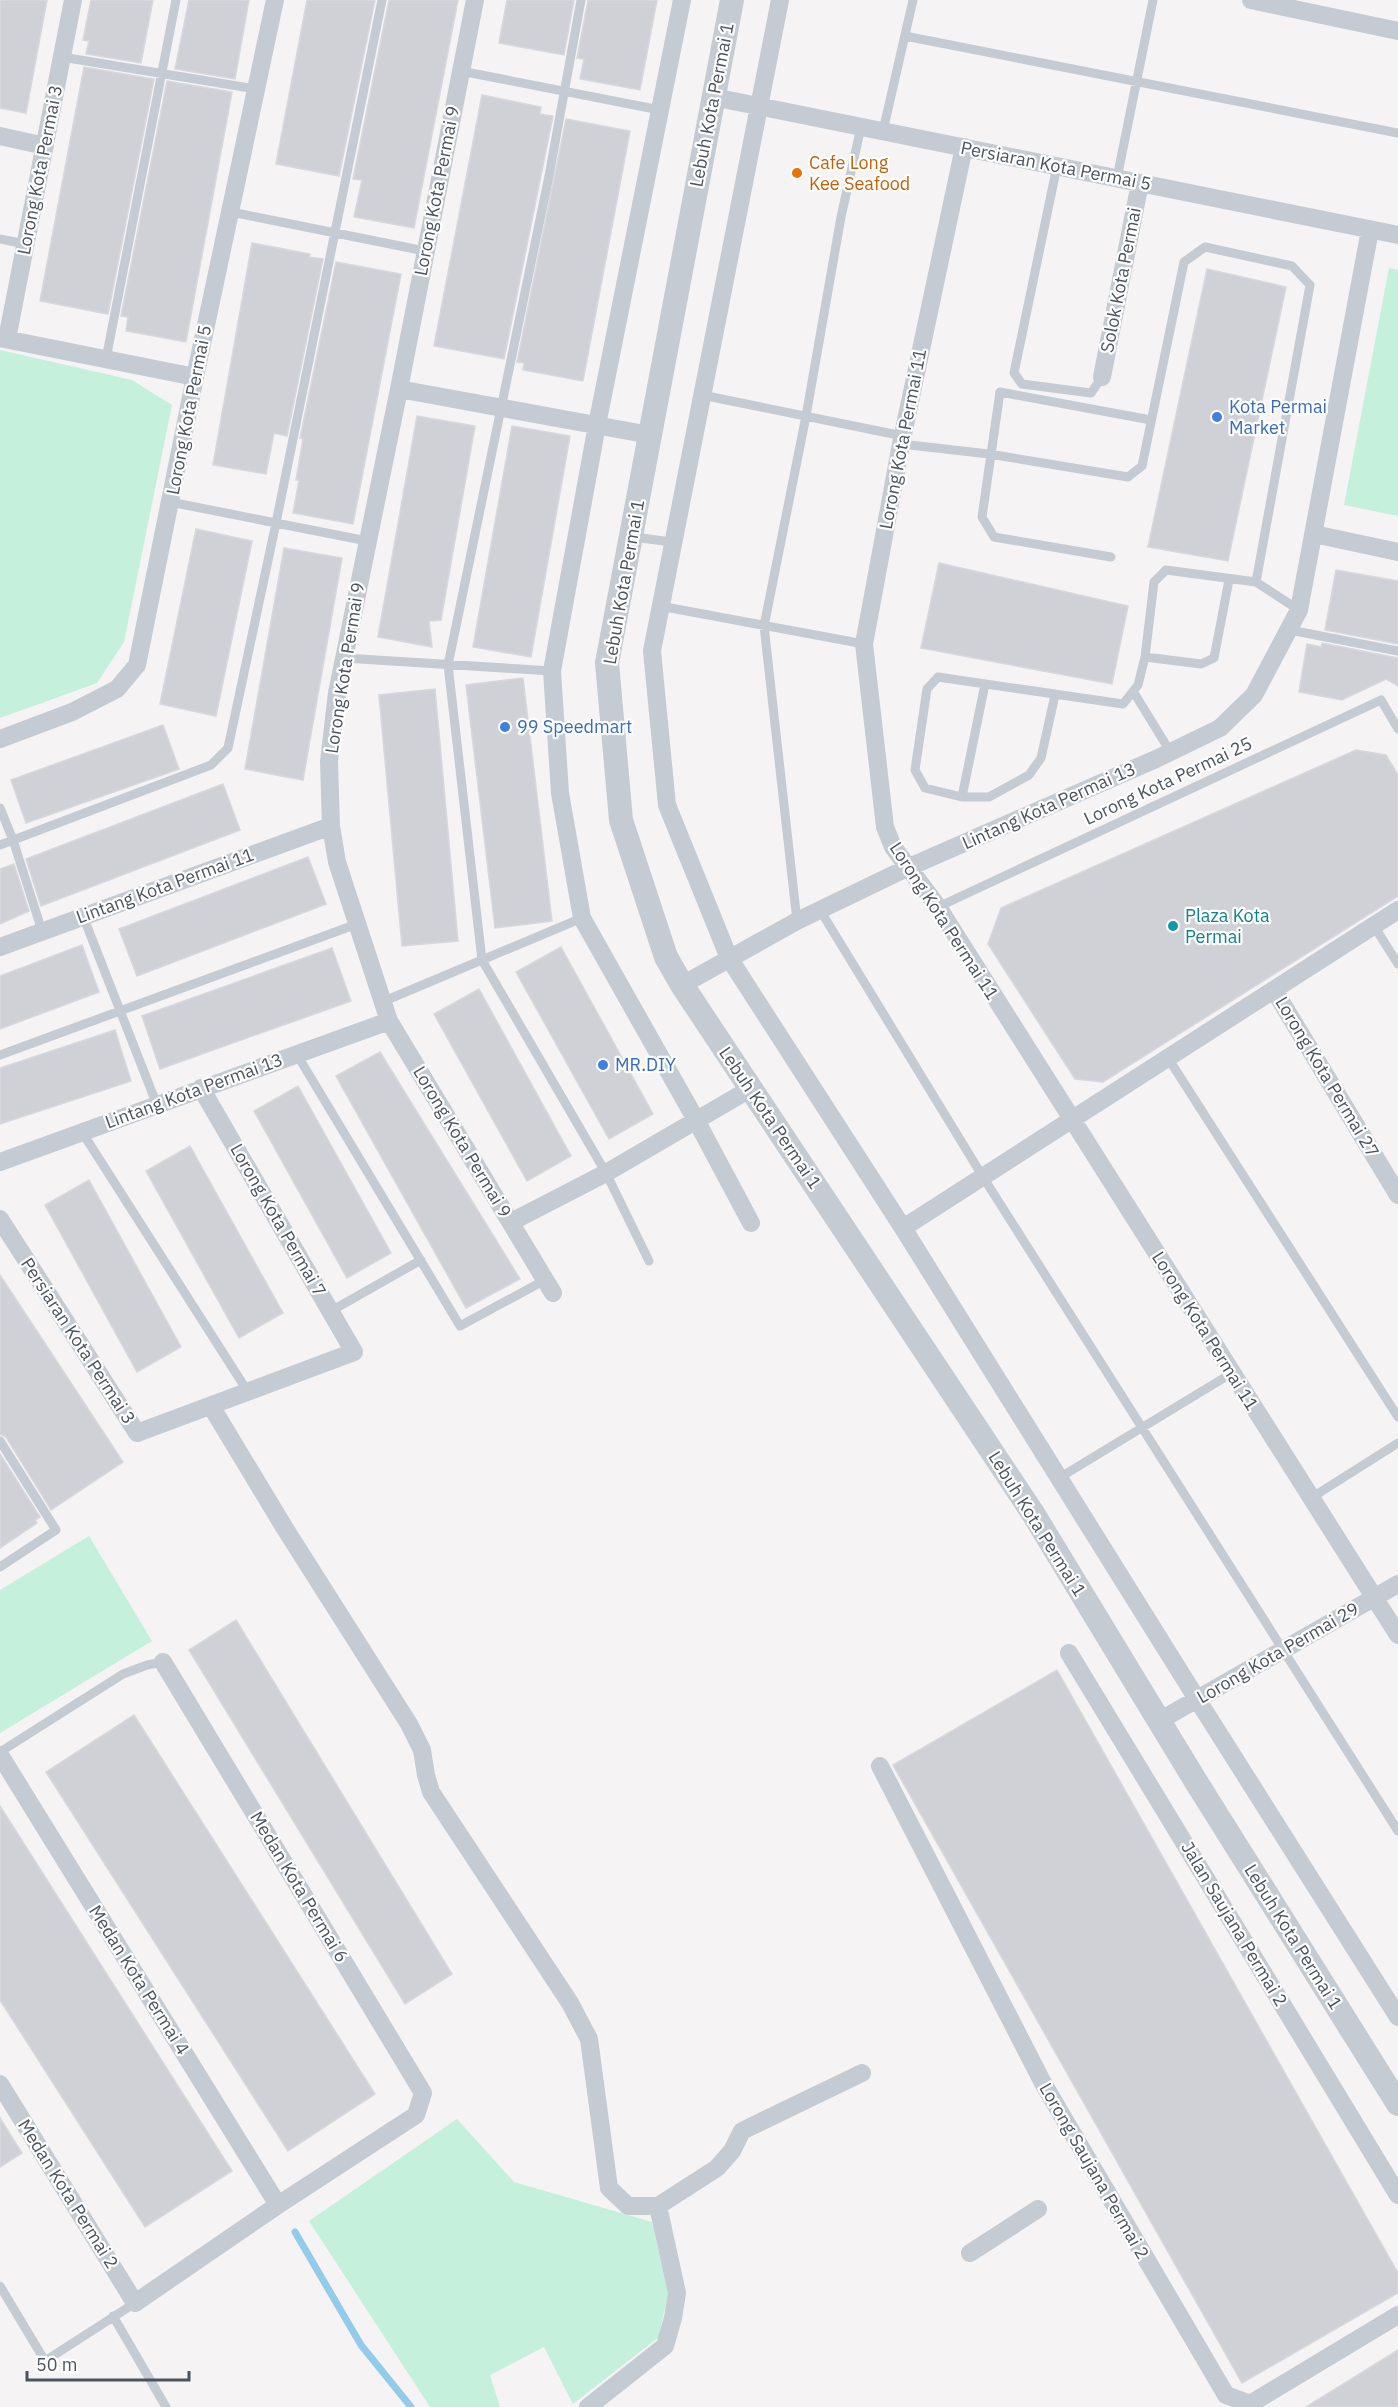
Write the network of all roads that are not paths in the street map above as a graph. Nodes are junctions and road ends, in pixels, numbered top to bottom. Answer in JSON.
{"nodes":[{"id":1,"x":73,"y":0,"type":"edge"},
{"id":2,"x":176,"y":0,"type":"edge"},
{"id":3,"x":275,"y":0,"type":"edge"},
{"id":4,"x":382,"y":0,"type":"edge"},
{"id":5,"x":475,"y":0,"type":"edge"},
{"id":6,"x":580,"y":0,"type":"edge"},
{"id":7,"x":682,"y":0,"type":"edge"},
{"id":8,"x":732,"y":0,"type":"edge"},
{"id":9,"x":780,"y":0,"type":"edge"},
{"id":10,"x":913,"y":0,"type":"edge"},
{"id":11,"x":1153,"y":0,"type":"edge"},
{"id":12,"x":1251,"y":0,"type":"edge"},
{"id":13,"x":1398,"y":31,"type":"edge"},
{"id":14,"x":905,"y":36,"type":"junction"},
{"id":15,"x":62,"y":57,"type":"junction"},
{"id":16,"x":461,"y":71,"type":"junction"},
{"id":17,"x":161,"y":74,"type":"junction"},
{"id":18,"x":1136,"y":82,"type":"junction"},
{"id":19,"x":256,"y":89,"type":"junction"},
{"id":20,"x":564,"y":92,"type":"junction"},
{"id":21,"x":714,"y":97,"type":"junction"},
{"id":22,"x":759,"y":106,"type":"junction"},
{"id":23,"x":660,"y":110,"type":"junction"},
{"id":24,"x":861,"y":127,"type":"junction"},
{"id":25,"x":883,"y":131,"type":"junction"},
{"id":26,"x":1398,"y":133,"type":"edge"},
{"id":27,"x":0,"y":136,"type":"edge"},
{"id":28,"x":45,"y":146,"type":"junction"},
{"id":29,"x":964,"y":147,"type":"junction"},
{"id":30,"x":1057,"y":166,"type":"junction"},
{"id":31,"x":1117,"y":178,"type":"junction"},
{"id":32,"x":1140,"y":183,"type":"junction"},
{"id":33,"x":231,"y":212,"type":"junction"},
{"id":34,"x":1370,"y":230,"type":"junction"},
{"id":35,"x":335,"y":231,"type":"junction"},
{"id":36,"x":1398,"y":235,"type":"edge"},
{"id":37,"x":0,"y":239,"type":"edge"},
{"id":38,"x":26,"y":244,"type":"junction"},
{"id":39,"x":425,"y":251,"type":"junction"},
{"id":40,"x":4,"y":338,"type":"edge"},
{"id":41,"x":106,"y":359,"type":"junction"},
{"id":42,"x":195,"y":376,"type":"junction"},
{"id":43,"x":1102,"y":377,"type":"joint"},
{"id":44,"x":399,"y":388,"type":"junction"},
{"id":45,"x":702,"y":395,"type":"junction"},
{"id":46,"x":502,"y":407,"type":"junction"},
{"id":47,"x":806,"y":416,"type":"junction"},
{"id":48,"x":1151,"y":420,"type":"junction"},
{"id":49,"x":597,"y":425,"type":"junction"},
{"id":50,"x":650,"y":435,"type":"junction"},
{"id":51,"x":902,"y":440,"type":"junction"},
{"id":52,"x":989,"y":454,"type":"junction"},
{"id":53,"x":170,"y":502,"type":"junction"},
{"id":54,"x":276,"y":522,"type":"junction"},
{"id":55,"x":1314,"y":534,"type":"junction"},
{"id":56,"x":631,"y":537,"type":"junction"},
{"id":57,"x":367,"y":541,"type":"junction"},
{"id":58,"x":672,"y":542,"type":"junction"},
{"id":59,"x":1398,"y":552,"type":"edge"},
{"id":60,"x":1111,"y":556,"type":"dead end"},
{"id":61,"x":1229,"y":580,"type":"junction"},
{"id":62,"x":1256,"y":582,"type":"junction"},
{"id":63,"x":660,"y":606,"type":"junction"},
{"id":64,"x":1299,"y":610,"type":"junction"},
{"id":65,"x":764,"y":626,"type":"junction"},
{"id":66,"x":1290,"y":630,"type":"junction"},
{"id":67,"x":864,"y":644,"type":"junction"},
{"id":68,"x":1398,"y":651,"type":"edge"},
{"id":69,"x":1145,"y":657,"type":"junction"},
{"id":70,"x":344,"y":658,"type":"junction"},
{"id":71,"x":448,"y":665,"type":"junction"},
{"id":72,"x":552,"y":671,"type":"junction"},
{"id":73,"x":985,"y":684,"type":"junction"},
{"id":74,"x":1134,"y":691,"type":"junction"},
{"id":75,"x":1055,"y":695,"type":"junction"},
{"id":76,"x":1398,"y":729,"type":"edge"},
{"id":77,"x":0,"y":739,"type":"edge"},
{"id":78,"x":1171,"y":753,"type":"junction"},
{"id":79,"x":962,"y":797,"type":"junction"},
{"id":80,"x":0,"y":808,"type":"edge"},
{"id":81,"x":331,"y":826,"type":"junction"},
{"id":82,"x":14,"y":840,"type":"junction"},
{"id":83,"x":0,"y":845,"type":"edge"},
{"id":84,"x":907,"y":868,"type":"junction"},
{"id":85,"x":938,"y":907,"type":"junction"},
{"id":86,"x":820,"y":910,"type":"junction"},
{"id":87,"x":1398,"y":910,"type":"edge"},
{"id":88,"x":83,"y":916,"type":"junction"},
{"id":89,"x":582,"y":918,"type":"junction"},
{"id":90,"x":797,"y":921,"type":"junction"},
{"id":91,"x":357,"y":924,"type":"junction"},
{"id":92,"x":1374,"y":926,"type":"junction"},
{"id":93,"x":42,"y":931,"type":"junction"},
{"id":94,"x":0,"y":947,"type":"edge"},
{"id":95,"x":729,"y":958,"type":"junction"},
{"id":96,"x":482,"y":960,"type":"junction"},
{"id":97,"x":1398,"y":964,"type":"edge"},
{"id":98,"x":682,"y":985,"type":"junction"},
{"id":99,"x":1274,"y":990,"type":"junction"},
{"id":100,"x":381,"y":1002,"type":"junction"},
{"id":101,"x":120,"y":1011,"type":"junction"},
{"id":102,"x":389,"y":1021,"type":"junction"},
{"id":103,"x":296,"y":1053,"type":"junction"},
{"id":104,"x":0,"y":1055,"type":"edge"},
{"id":105,"x":1168,"y":1058,"type":"junction"},
{"id":106,"x":201,"y":1088,"type":"junction"},
{"id":107,"x":750,"y":1089,"type":"junction"},
{"id":108,"x":157,"y":1105,"type":"junction"},
{"id":109,"x":696,"y":1120,"type":"junction"},
{"id":110,"x":1071,"y":1120,"type":"junction"},
{"id":111,"x":82,"y":1132,"type":"junction"},
{"id":112,"x":0,"y":1162,"type":"edge"},
{"id":113,"x":606,"y":1173,"type":"junction"},
{"id":114,"x":983,"y":1177,"type":"junction"},
{"id":115,"x":1398,"y":1195,"type":"edge"},
{"id":116,"x":0,"y":1220,"type":"edge"},
{"id":117,"x":511,"y":1222,"type":"junction"},
{"id":118,"x":751,"y":1223,"type":"dead end"},
{"id":119,"x":903,"y":1228,"type":"junction"},
{"id":120,"x":422,"y":1260,"type":"junction"},
{"id":121,"x":649,"y":1261,"type":"dead end"},
{"id":122,"x":549,"y":1287,"type":"joint"},
{"id":123,"x":331,"y":1311,"type":"junction"},
{"id":124,"x":1232,"y":1373,"type":"junction"},
{"id":125,"x":248,"y":1392,"type":"junction"},
{"id":126,"x":210,"y":1406,"type":"junction"},
{"id":127,"x":1398,"y":1417,"type":"edge"},
{"id":128,"x":1144,"y":1428,"type":"junction"},
{"id":129,"x":0,"y":1441,"type":"edge"},
{"id":130,"x":1398,"y":1443,"type":"edge"},
{"id":131,"x":1059,"y":1478,"type":"junction"},
{"id":132,"x":1311,"y":1498,"type":"junction"},
{"id":133,"x":0,"y":1567,"type":"edge"},
{"id":134,"x":1398,"y":1584,"type":"edge"},
{"id":135,"x":1374,"y":1598,"type":"junction"},
{"id":136,"x":1398,"y":1635,"type":"edge"},
{"id":137,"x":1283,"y":1650,"type":"junction"},
{"id":138,"x":1069,"y":1653,"type":"dead end"},
{"id":139,"x":163,"y":1662,"type":"joint"},
{"id":140,"x":1197,"y":1699,"type":"junction"},
{"id":141,"x":1159,"y":1721,"type":"junction"},
{"id":142,"x":0,"y":1753,"type":"edge"},
{"id":143,"x":880,"y":1766,"type":"dead end"},
{"id":144,"x":1398,"y":1831,"type":"edge"},
{"id":145,"x":1398,"y":2017,"type":"edge"},
{"id":146,"x":862,"y":2073,"type":"dead end"},
{"id":147,"x":0,"y":2084,"type":"edge"},
{"id":148,"x":1398,"y":2104,"type":"edge"},
{"id":149,"x":1398,"y":2194,"type":"edge"},
{"id":150,"x":278,"y":2205,"type":"junction"},
{"id":151,"x":658,"y":2206,"type":"junction"},
{"id":152,"x":1038,"y":2209,"type":"dead end"},
{"id":153,"x":970,"y":2253,"type":"dead end"},
{"id":154,"x":0,"y":2286,"type":"edge"},
{"id":155,"x":135,"y":2303,"type":"junction"},
{"id":156,"x":1398,"y":2315,"type":"edge"},
{"id":157,"x":113,"y":2316,"type":"junction"},
{"id":158,"x":166,"y":2407,"type":"edge"},
{"id":159,"x":588,"y":2407,"type":"edge"}],
"edges":[{"from":1,"to":15,"type":"street","name":"Lorong Kota Permai 3"},
{"from":2,"to":17,"type":"lane"},
{"from":3,"to":19,"type":"street","name":"Lorong Kota Permai 5"},
{"from":4,"to":35,"type":"lane"},
{"from":5,"to":16,"type":"street","name":"Lorong Kota Permai 9"},
{"from":6,"to":20,"type":"lane"},
{"from":7,"to":23,"type":"street"},
{"from":8,"to":21,"type":"street","name":"Lebuh Kota Permai 1"},
{"from":9,"to":22,"type":"street"},
{"from":10,"to":14,"type":"lane"},
{"from":11,"to":18,"type":"lane"},
{"from":12,"to":13,"type":"street"},
{"from":14,"to":18,"type":"lane"},
{"from":14,"to":25,"type":"lane"},
{"from":15,"to":17,"type":"lane"},
{"from":15,"to":28,"type":"street","name":"Lorong Kota Permai 3"},
{"from":16,"to":20,"type":"lane"},
{"from":16,"to":39,"type":"street","name":"Lorong Kota Permai 9"},
{"from":17,"to":19,"type":"lane"},
{"from":17,"to":41,"type":"lane"},
{"from":18,"to":26,"type":"lane"},
{"from":18,"to":31,"type":"lane"},
{"from":19,"to":33,"type":"street","name":"Lorong Kota Permai 5"},
{"from":20,"to":23,"type":"lane"},
{"from":20,"to":46,"type":"lane"},
{"from":21,"to":22,"type":"street","name":"Persiaran Kota Permai 5"},
{"from":21,"to":50,"type":"street","name":"Lebuh Kota Permai 1"},
{"from":22,"to":24,"type":"street","name":"Persiaran Kota Permai 5"},
{"from":22,"to":45,"type":"street"},
{"from":23,"to":49,"type":"street"},
{"from":24,"to":25,"type":"street","name":"Persiaran Kota Permai 5"},
{"from":24,"to":47,"type":"lane"},
{"from":25,"to":29,"type":"street","name":"Persiaran Kota Permai 5"},
{"from":27,"to":28,"type":"street"},
{"from":28,"to":38,"type":"street","name":"Lorong Kota Permai 3"},
{"from":29,"to":30,"type":"street","name":"Persiaran Kota Permai 5"},
{"from":29,"to":51,"type":"street","name":"Lorong Kota Permai 11"},
{"from":30,"to":31,"type":"street","name":"Persiaran Kota Permai 5"},
{"from":30,"to":43,"type":"lane"},
{"from":31,"to":32,"type":"street","name":"Persiaran Kota Permai 5"},
{"from":32,"to":34,"type":"street","name":"Persiaran Kota Permai 5"},
{"from":32,"to":43,"type":"street","name":"Solok Kota Permai"},
{"from":33,"to":35,"type":"lane"},
{"from":33,"to":42,"type":"street","name":"Lorong Kota Permai 5"},
{"from":34,"to":36,"type":"street","name":"Persiaran Kota Permai 5"},
{"from":34,"to":55,"type":"street","name":"Lintang Kota Permai 13"},
{"from":35,"to":39,"type":"lane"},
{"from":35,"to":54,"type":"lane"},
{"from":37,"to":38,"type":"lane"},
{"from":38,"to":40,"type":"street","name":"Lorong Kota Permai 3"},
{"from":39,"to":44,"type":"street","name":"Lorong Kota Permai 9"},
{"from":40,"to":41,"type":"street"},
{"from":41,"to":42,"type":"street"},
{"from":42,"to":53,"type":"street","name":"Lorong Kota Permai 5"},
{"from":44,"to":46,"type":"street"},
{"from":44,"to":57,"type":"street","name":"Lorong Kota Permai 9"},
{"from":45,"to":47,"type":"lane"},
{"from":45,"to":58,"type":"street"},
{"from":46,"to":49,"type":"street"},
{"from":46,"to":71,"type":"lane"},
{"from":47,"to":51,"type":"lane"},
{"from":47,"to":65,"type":"lane"},
{"from":48,"to":52,"type":"lane"},
{"from":48,"to":52,"type":"lane"},
{"from":48,"to":62,"type":"lane"},
{"from":49,"to":50,"type":"street"},
{"from":49,"to":72,"type":"street"},
{"from":50,"to":56,"type":"street","name":"Lebuh Kota Permai 1"},
{"from":51,"to":52,"type":"lane"},
{"from":51,"to":67,"type":"street","name":"Lorong Kota Permai 11"},
{"from":52,"to":60,"type":"lane"},
{"from":53,"to":54,"type":"lane"},
{"from":53,"to":77,"type":"street","name":"Lorong Kota Permai 5"},
{"from":54,"to":57,"type":"lane"},
{"from":54,"to":82,"type":"lane"},
{"from":55,"to":59,"type":"street"},
{"from":55,"to":64,"type":"street","name":"Lintang Kota Permai 13"},
{"from":56,"to":58,"type":"lane"},
{"from":56,"to":98,"type":"street","name":"Lebuh Kota Permai 1"},
{"from":57,"to":70,"type":"street","name":"Lorong Kota Permai 9"},
{"from":58,"to":63,"type":"street"},
{"from":61,"to":62,"type":"lane"},
{"from":61,"to":69,"type":"lane"},
{"from":61,"to":69,"type":"lane"},
{"from":62,"to":64,"type":"lane"},
{"from":63,"to":65,"type":"lane"},
{"from":63,"to":95,"type":"street"},
{"from":64,"to":66,"type":"street","name":"Lintang Kota Permai 13"},
{"from":65,"to":67,"type":"lane"},
{"from":65,"to":90,"type":"lane"},
{"from":66,"to":68,"type":"lane"},
{"from":66,"to":78,"type":"street","name":"Lintang Kota Permai 13"},
{"from":67,"to":84,"type":"street","name":"Lorong Kota Permai 11"},
{"from":69,"to":74,"type":"lane"},
{"from":70,"to":71,"type":"lane"},
{"from":70,"to":81,"type":"street","name":"Lorong Kota Permai 9"},
{"from":71,"to":72,"type":"lane"},
{"from":71,"to":96,"type":"lane"},
{"from":72,"to":89,"type":"street"},
{"from":73,"to":75,"type":"lane"},
{"from":73,"to":79,"type":"lane"},
{"from":73,"to":79,"type":"lane"},
{"from":74,"to":75,"type":"lane"},
{"from":74,"to":78,"type":"lane"},
{"from":75,"to":79,"type":"lane"},
{"from":76,"to":85,"type":"lane","name":"Lorong Kota Permai 25"},
{"from":78,"to":84,"type":"street","name":"Lintang Kota Permai 13"},
{"from":80,"to":82,"type":"lane"},
{"from":81,"to":88,"type":"street","name":"Lintang Kota Permai 11"},
{"from":81,"to":91,"type":"street","name":"Lorong Kota Permai 9"},
{"from":82,"to":83,"type":"lane"},
{"from":82,"to":93,"type":"lane"},
{"from":84,"to":85,"type":"street","name":"Lorong Kota Permai 11"},
{"from":84,"to":86,"type":"street","name":"Lintang Kota Permai 13"},
{"from":85,"to":110,"type":"street","name":"Lorong Kota Permai 11"},
{"from":86,"to":90,"type":"street","name":"Lintang Kota Permai 13"},
{"from":86,"to":114,"type":"lane"},
{"from":87,"to":92,"type":"street"},
{"from":88,"to":93,"type":"street","name":"Lintang Kota Permai 11"},
{"from":88,"to":101,"type":"lane"},
{"from":89,"to":96,"type":"lane"},
{"from":89,"to":109,"type":"street"},
{"from":90,"to":95,"type":"street","name":"Lintang Kota Permai 13"},
{"from":91,"to":100,"type":"street","name":"Lorong Kota Permai 9"},
{"from":91,"to":101,"type":"lane"},
{"from":92,"to":97,"type":"lane"},
{"from":92,"to":99,"type":"street"},
{"from":93,"to":94,"type":"street","name":"Lintang Kota Permai 11"},
{"from":95,"to":98,"type":"street","name":"Lintang Kota Permai 13"},
{"from":95,"to":119,"type":"street"},
{"from":96,"to":100,"type":"lane"},
{"from":96,"to":113,"type":"lane"},
{"from":98,"to":107,"type":"street","name":"Lebuh Kota Permai 1"},
{"from":99,"to":105,"type":"street"},
{"from":99,"to":115,"type":"street","name":"Lorong Kota Permai 27"},
{"from":100,"to":102,"type":"street","name":"Lorong Kota Permai 9"},
{"from":101,"to":104,"type":"lane"},
{"from":101,"to":108,"type":"lane"},
{"from":102,"to":103,"type":"street","name":"Lintang Kota Permai 13"},
{"from":102,"to":117,"type":"street","name":"Lorong Kota Permai 9"},
{"from":103,"to":106,"type":"street","name":"Lintang Kota Permai 13"},
{"from":103,"to":120,"type":"lane"},
{"from":105,"to":110,"type":"street"},
{"from":105,"to":127,"type":"lane"},
{"from":106,"to":108,"type":"street","name":"Lintang Kota Permai 13"},
{"from":106,"to":123,"type":"street","name":"Lorong Kota Permai 7"},
{"from":107,"to":109,"type":"street"},
{"from":107,"to":141,"type":"street","name":"Lebuh Kota Permai 1"},
{"from":108,"to":111,"type":"street","name":"Lintang Kota Permai 13"},
{"from":109,"to":113,"type":"street"},
{"from":109,"to":118,"type":"street"},
{"from":110,"to":114,"type":"street"},
{"from":110,"to":124,"type":"street","name":"Lorong Kota Permai 11"},
{"from":111,"to":112,"type":"street","name":"Lintang Kota Permai 13"},
{"from":111,"to":125,"type":"lane"},
{"from":113,"to":117,"type":"street"},
{"from":113,"to":121,"type":"lane"},
{"from":114,"to":119,"type":"street"},
{"from":114,"to":128,"type":"lane"},
{"from":116,"to":126,"type":"street","name":"Persiaran Kota Permai 3"},
{"from":117,"to":122,"type":"street","name":"Lorong Kota Permai 9"},
{"from":119,"to":131,"type":"street"},
{"from":120,"to":122,"type":"lane"},
{"from":120,"to":123,"type":"lane"},
{"from":123,"to":125,"type":"street","name":"Lorong Kota Permai 7"},
{"from":124,"to":128,"type":"lane"},
{"from":124,"to":132,"type":"street","name":"Lorong Kota Permai 11"},
{"from":125,"to":126,"type":"street"},
{"from":126,"to":151,"type":"street"},
{"from":128,"to":131,"type":"lane"},
{"from":128,"to":137,"type":"lane"},
{"from":129,"to":133,"type":"lane"},
{"from":130,"to":132,"type":"lane"},
{"from":131,"to":140,"type":"street"},
{"from":132,"to":135,"type":"street","name":"Lorong Kota Permai 11"},
{"from":134,"to":135,"type":"street","name":"Lorong Kota Permai 29"},
{"from":135,"to":136,"type":"street","name":"Lorong Kota Permai 11"},
{"from":135,"to":137,"type":"street","name":"Lorong Kota Permai 29"},
{"from":137,"to":140,"type":"street","name":"Lorong Kota Permai 29"},
{"from":137,"to":144,"type":"lane"},
{"from":138,"to":149,"type":"street","name":"Jalan Saujana Permai 2"},
{"from":139,"to":142,"type":"lane"},
{"from":139,"to":150,"type":"street","name":"Medan Kota Permai 6"},
{"from":140,"to":141,"type":"street","name":"Lorong Kota Permai 29"},
{"from":140,"to":145,"type":"street"},
{"from":141,"to":148,"type":"street","name":"Lebuh Kota Permai 1"},
{"from":142,"to":150,"type":"street","name":"Medan Kota Permai 4"},
{"from":143,"to":156,"type":"street","name":"Lorong Saujana Permai 2"},
{"from":146,"to":151,"type":"street"},
{"from":147,"to":155,"type":"street","name":"Medan Kota Permai 2"},
{"from":150,"to":155,"type":"street"},
{"from":151,"to":159,"type":"street"},
{"from":152,"to":153,"type":"street"},
{"from":154,"to":157,"type":"lane"},
{"from":155,"to":157,"type":"lane"},
{"from":157,"to":158,"type":"lane"}]}
